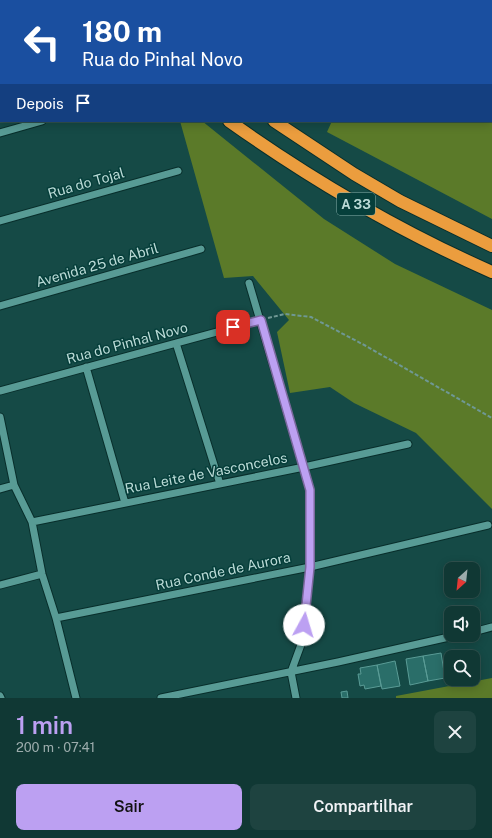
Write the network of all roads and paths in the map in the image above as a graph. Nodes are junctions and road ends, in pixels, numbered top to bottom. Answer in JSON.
{"nodes":[{"id":1,"x":38,"y":122,"type":"edge"},
{"id":2,"x":230,"y":122,"type":"edge"},
{"id":3,"x":276,"y":122,"type":"edge"},
{"id":4,"x":0,"y":133,"type":"edge"},
{"id":5,"x":178,"y":171,"type":"dead end"},
{"id":6,"x":0,"y":221,"type":"edge"},
{"id":7,"x":492,"y":246,"type":"edge"},
{"id":8,"x":201,"y":250,"type":"dead end"},
{"id":9,"x":492,"y":272,"type":"edge"},
{"id":10,"x":249,"y":283,"type":"dead end"},
{"id":11,"x":0,"y":306,"type":"edge"},
{"id":12,"x":261,"y":320,"type":"junction"},
{"id":13,"x":176,"y":343,"type":"junction"},
{"id":14,"x":86,"y":367,"type":"junction"},
{"id":15,"x":0,"y":391,"type":"edge"},
{"id":16,"x":0,"y":417,"type":"edge"},
{"id":17,"x":492,"y":418,"type":"edge"},
{"id":18,"x":408,"y":444,"type":"dead end"},
{"id":19,"x":304,"y":467,"type":"junction"},
{"id":20,"x":220,"y":484,"type":"junction"},
{"id":21,"x":14,"y":486,"type":"junction"},
{"id":22,"x":0,"y":489,"type":"edge"},
{"id":23,"x":125,"y":503,"type":"junction"},
{"id":24,"x":32,"y":522,"type":"junction"},
{"id":25,"x":488,"y":525,"type":"dead end"},
{"id":26,"x":310,"y":567,"type":"junction"},
{"id":27,"x":42,"y":574,"type":"junction"},
{"id":28,"x":0,"y":585,"type":"edge"},
{"id":29,"x":56,"y":618,"type":"junction"},
{"id":30,"x":492,"y":627,"type":"edge"},
{"id":31,"x":480,"y":630,"type":"edge"},
{"id":32,"x":444,"y":638,"type":"edge"},
{"id":33,"x":291,"y":672,"type":"junction"},
{"id":34,"x":76,"y":698,"type":"edge"},
{"id":35,"x":161,"y":698,"type":"edge"},
{"id":36,"x":296,"y":698,"type":"edge"}],
"edges":[{"from":1,"to":4,"type":"street"},
{"from":2,"to":9,"type":"highway","number":"A 33"},
{"from":3,"to":7,"type":"highway","number":"A 33"},
{"from":5,"to":6,"type":"street","name":"Rua do Tojal"},
{"from":8,"to":11,"type":"street","name":"Avenida 25 de Abril"},
{"from":10,"to":12,"type":"street"},
{"from":12,"to":13,"type":"street","name":"Rua do Pinhal Novo"},
{"from":12,"to":17,"type":"path"},
{"from":12,"to":19,"type":"street"},
{"from":13,"to":14,"type":"street","name":"Rua do Pinhal Novo"},
{"from":13,"to":20,"type":"street"},
{"from":14,"to":15,"type":"street","name":"Rua do Pinhal Novo"},
{"from":14,"to":23,"type":"street"},
{"from":16,"to":21,"type":"street"},
{"from":18,"to":19,"type":"street","name":"Rua Leite de Vasconcelos"},
{"from":19,"to":20,"type":"street","name":"Rua Leite de Vasconcelos"},
{"from":19,"to":26,"type":"street"},
{"from":20,"to":23,"type":"street","name":"Rua Leite de Vasconcelos"},
{"from":21,"to":22,"type":"street"},
{"from":21,"to":24,"type":"street"},
{"from":23,"to":24,"type":"street","name":"Rua Leite de Vasconcelos"},
{"from":24,"to":27,"type":"street"},
{"from":25,"to":26,"type":"street","name":"Rua Conde de Aurora"},
{"from":26,"to":29,"type":"street","name":"Rua Conde de Aurora"},
{"from":26,"to":33,"type":"street"},
{"from":27,"to":28,"type":"street"},
{"from":27,"to":29,"type":"street"},
{"from":29,"to":34,"type":"street"},
{"from":30,"to":31,"type":"street"},
{"from":32,"to":33,"type":"street"},
{"from":33,"to":35,"type":"street"},
{"from":33,"to":36,"type":"street"}]}
